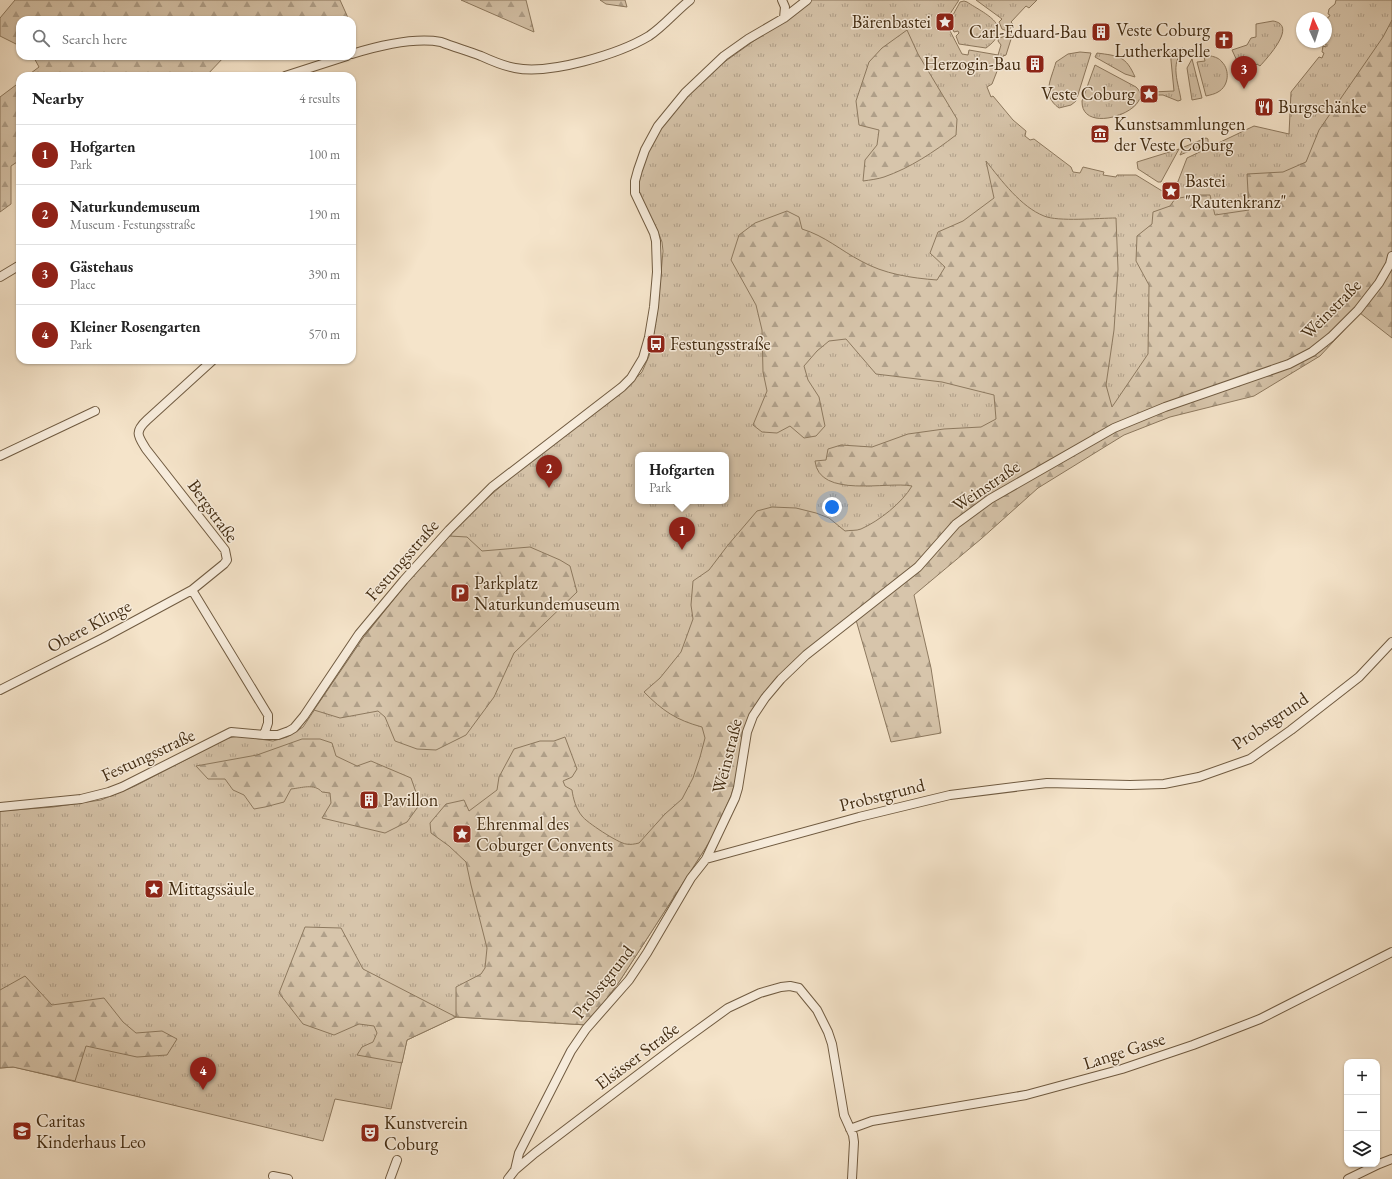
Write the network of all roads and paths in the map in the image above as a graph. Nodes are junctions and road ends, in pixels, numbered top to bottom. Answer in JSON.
{"nodes":[{"id":1,"x":690,"y":0,"type":"edge"},
{"id":2,"x":782,"y":0,"type":"edge"},
{"id":3,"x":808,"y":0,"type":"edge"},
{"id":4,"x":784,"y":18,"type":"junction"},
{"id":5,"x":356,"y":53,"type":"edge"},
{"id":6,"x":335,"y":60,"type":"edge"},
{"id":7,"x":297,"y":72,"type":"edge"},
{"id":8,"x":1392,"y":256,"type":"edge"},
{"id":9,"x":16,"y":267,"type":"edge"},
{"id":10,"x":0,"y":277,"type":"edge"},
{"id":11,"x":209,"y":364,"type":"edge"},
{"id":12,"x":95,"y":411,"type":"dead end"},
{"id":13,"x":0,"y":456,"type":"edge"},
{"id":14,"x":192,"y":590,"type":"junction"},
{"id":15,"x":1392,"y":642,"type":"edge"},
{"id":16,"x":0,"y":690,"type":"edge"},
{"id":17,"x":264,"y":735,"type":"junction"},
{"id":18,"x":0,"y":807,"type":"edge"},
{"id":19,"x":706,"y":859,"type":"junction"},
{"id":20,"x":1392,"y":952,"type":"edge"},
{"id":21,"x":850,"y":1129,"type":"junction"},
{"id":22,"x":1392,"y":1159,"type":"edge"},
{"id":23,"x":397,"y":1160,"type":"dead end"},
{"id":24,"x":515,"y":1170,"type":"junction"},
{"id":25,"x":273,"y":1176,"type":"dead end"},
{"id":26,"x":288,"y":1179,"type":"edge"},
{"id":27,"x":390,"y":1179,"type":"edge"},
{"id":28,"x":508,"y":1179,"type":"edge"},
{"id":29,"x":852,"y":1179,"type":"edge"},
{"id":30,"x":1348,"y":1179,"type":"edge"}],
"edges":[{"from":1,"to":5,"type":"street"},
{"from":2,"to":4,"type":"street"},
{"from":3,"to":4,"type":"street","name":"Festungsstraße"},
{"from":4,"to":17,"type":"street","name":"Festungsstraße"},
{"from":6,"to":7,"type":"street"},
{"from":8,"to":19,"type":"street","name":"Weinstraße"},
{"from":9,"to":10,"type":"street"},
{"from":11,"to":14,"type":"street","name":"Bergstraße"},
{"from":12,"to":13,"type":"street"},
{"from":14,"to":16,"type":"street","name":"Obere Klinge"},
{"from":14,"to":17,"type":"street"},
{"from":15,"to":19,"type":"street","name":"Probstgrund"},
{"from":17,"to":18,"type":"street","name":"Festungsstraße"},
{"from":19,"to":24,"type":"street","name":"Probstgrund"},
{"from":20,"to":21,"type":"street","name":"Lange Gasse"},
{"from":21,"to":24,"type":"street","name":"Elsässer Straße"},
{"from":21,"to":29,"type":"street"},
{"from":22,"to":30,"type":"street"},
{"from":23,"to":27,"type":"street"},
{"from":24,"to":28,"type":"street","name":"Elsässer Straße"},
{"from":25,"to":26,"type":"street"}]}
